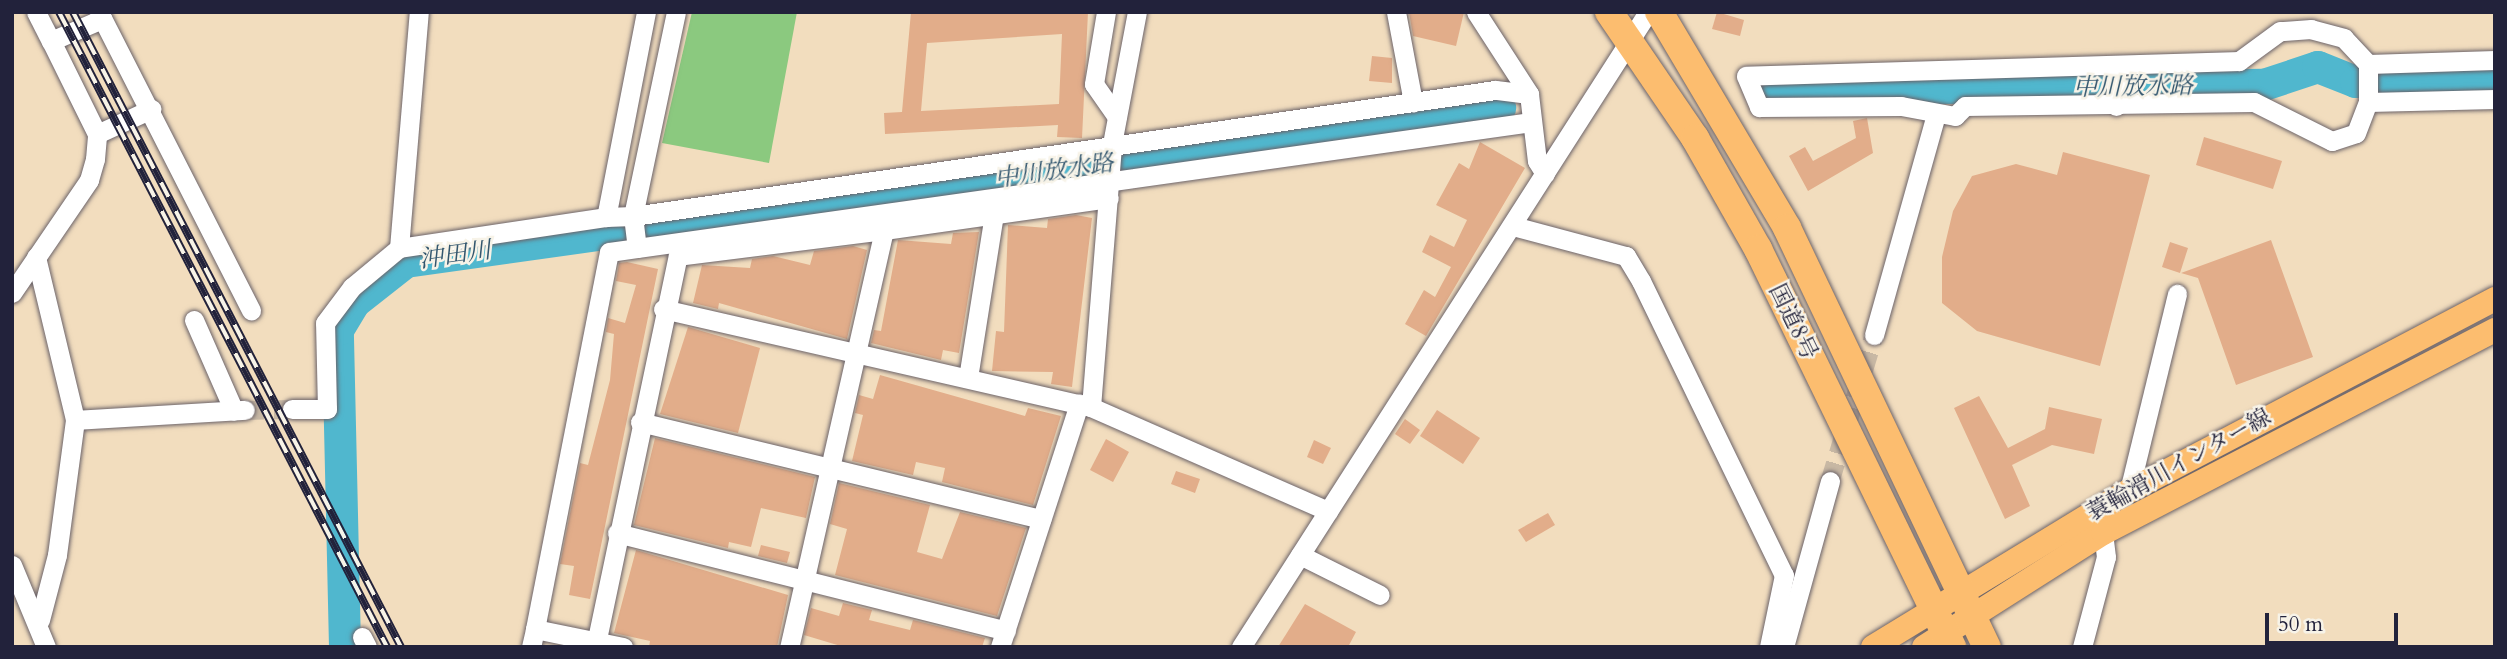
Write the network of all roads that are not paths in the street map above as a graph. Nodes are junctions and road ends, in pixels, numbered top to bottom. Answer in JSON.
{"nodes":[{"id":1,"x":36,"y":12,"type":"edge"},
{"id":2,"x":419,"y":12,"type":"edge"},
{"id":3,"x":646,"y":12,"type":"edge"},
{"id":4,"x":676,"y":12,"type":"edge"},
{"id":5,"x":1106,"y":12,"type":"edge"},
{"id":6,"x":1137,"y":12,"type":"edge"},
{"id":7,"x":1396,"y":12,"type":"edge"},
{"id":8,"x":1476,"y":12,"type":"edge"},
{"id":9,"x":1609,"y":12,"type":"edge"},
{"id":10,"x":1648,"y":12,"type":"edge"},
{"id":11,"x":1659,"y":12,"type":"edge"},
{"id":12,"x":101,"y":14,"type":"edge"},
{"id":13,"x":51,"y":41,"type":"junction"},
{"id":14,"x":1629,"y":43,"type":"junction"},
{"id":15,"x":2495,"y":60,"type":"edge"},
{"id":16,"x":2368,"y":64,"type":"junction"},
{"id":17,"x":2116,"y":67,"type":"junction"},
{"id":18,"x":1530,"y":94,"type":"junction"},
{"id":19,"x":2495,"y":99,"type":"edge"},
{"id":20,"x":1413,"y":102,"type":"junction"},
{"id":21,"x":2368,"y":102,"type":"junction"},
{"id":22,"x":2116,"y":105,"type":"junction"},
{"id":23,"x":151,"y":109,"type":"junction"},
{"id":24,"x":1936,"y":114,"type":"junction"},
{"id":25,"x":1117,"y":117,"type":"junction"},
{"id":26,"x":1531,"y":122,"type":"junction"},
{"id":27,"x":97,"y":134,"type":"junction"},
{"id":28,"x":620,"y":144,"type":"junction"},
{"id":29,"x":1112,"y":148,"type":"junction"},
{"id":30,"x":647,"y":152,"type":"junction"},
{"id":31,"x":1545,"y":174,"type":"junction"},
{"id":32,"x":1110,"y":184,"type":"junction"},
{"id":33,"x":994,"y":214,"type":"junction"},
{"id":34,"x":634,"y":216,"type":"junction"},
{"id":35,"x":606,"y":217,"type":"junction"},
{"id":36,"x":1513,"y":226,"type":"junction"},
{"id":37,"x":884,"y":230,"type":"junction"},
{"id":38,"x":399,"y":248,"type":"junction"},
{"id":39,"x":637,"y":248,"type":"junction"},
{"id":40,"x":36,"y":257,"type":"junction"},
{"id":41,"x":12,"y":293,"type":"edge"},
{"id":42,"x":2177,"y":295,"type":"dead end"},
{"id":43,"x":2495,"y":299,"type":"edge"},
{"id":44,"x":663,"y":309,"type":"junction"},
{"id":45,"x":251,"y":310,"type":"dead end"},
{"id":46,"x":194,"y":320,"type":"dead end"},
{"id":47,"x":2495,"y":330,"type":"edge"},
{"id":48,"x":1874,"y":335,"type":"tunnel mouth"},
{"id":49,"x":859,"y":352,"type":"junction"},
{"id":50,"x":968,"y":378,"type":"junction"},
{"id":51,"x":1085,"y":406,"type":"junction"},
{"id":52,"x":292,"y":409,"type":"tunnel mouth"},
{"id":53,"x":75,"y":420,"type":"junction"},
{"id":54,"x":640,"y":422,"type":"junction"},
{"id":55,"x":832,"y":465,"type":"junction"},
{"id":56,"x":1830,"y":481,"type":"tunnel mouth"},
{"id":57,"x":2129,"y":491,"type":"junction"},
{"id":58,"x":1328,"y":511,"type":"junction"},
{"id":59,"x":1041,"y":519,"type":"junction"},
{"id":60,"x":617,"y":533,"type":"junction"},
{"id":61,"x":2103,"y":533,"type":"junction"},
{"id":62,"x":1300,"y":555,"type":"junction"},
{"id":63,"x":12,"y":565,"type":"edge"},
{"id":64,"x":805,"y":580,"type":"junction"},
{"id":65,"x":1963,"y":589,"type":"junction"},
{"id":66,"x":1380,"y":595,"type":"dead end"},
{"id":67,"x":1932,"y":608,"type":"junction"},
{"id":68,"x":1974,"y":616,"type":"junction"},
{"id":69,"x":40,"y":620,"type":"junction"},
{"id":70,"x":533,"y":638,"type":"edge"},
{"id":71,"x":597,"y":639,"type":"junction"},
{"id":72,"x":1003,"y":639,"type":"edge"},
{"id":73,"x":1940,"y":642,"type":"edge"},
{"id":74,"x":46,"y":647,"type":"edge"},
{"id":75,"x":624,"y":647,"type":"edge"},
{"id":76,"x":789,"y":647,"type":"edge"},
{"id":77,"x":1241,"y":647,"type":"edge"},
{"id":78,"x":1769,"y":647,"type":"edge"},
{"id":79,"x":1784,"y":647,"type":"edge"},
{"id":80,"x":1874,"y":647,"type":"edge"},
{"id":81,"x":1987,"y":647,"type":"edge"},
{"id":82,"x":2082,"y":647,"type":"edge"}],
"edges":[{"from":1,"to":13,"type":"street"},
{"from":2,"to":38,"type":"street"},
{"from":3,"to":28,"type":"street"},
{"from":4,"to":30,"type":"street"},
{"from":5,"to":25,"type":"street"},
{"from":6,"to":25,"type":"street"},
{"from":7,"to":20,"type":"street"},
{"from":8,"to":18,"type":"street"},
{"from":9,"to":14,"type":"highway","name":"国道8号"},
{"from":10,"to":14,"type":"street"},
{"from":11,"to":65,"type":"highway","name":"国道8号"},
{"from":12,"to":13,"type":"street"},
{"from":12,"to":23,"type":"street"},
{"from":13,"to":27,"type":"street"},
{"from":14,"to":31,"type":"street"},
{"from":14,"to":67,"type":"highway","name":"国道8号"},
{"from":15,"to":16,"type":"street"},
{"from":16,"to":17,"type":"street"},
{"from":16,"to":21,"type":"street"},
{"from":17,"to":22,"type":"street"},
{"from":17,"to":24,"type":"street"},
{"from":18,"to":20,"type":"street"},
{"from":18,"to":26,"type":"street"},
{"from":19,"to":21,"type":"street"},
{"from":20,"to":29,"type":"street"},
{"from":21,"to":22,"type":"street"},
{"from":22,"to":24,"type":"street"},
{"from":23,"to":27,"type":"street"},
{"from":23,"to":45,"type":"street"},
{"from":24,"to":48,"type":"street"},
{"from":25,"to":29,"type":"street"},
{"from":26,"to":31,"type":"street"},
{"from":26,"to":32,"type":"street"},
{"from":27,"to":40,"type":"street"},
{"from":28,"to":30,"type":"street"},
{"from":28,"to":35,"type":"street"},
{"from":29,"to":32,"type":"street"},
{"from":29,"to":34,"type":"street"},
{"from":30,"to":34,"type":"street"},
{"from":31,"to":36,"type":"street"},
{"from":32,"to":33,"type":"street"},
{"from":32,"to":39,"type":"street"},
{"from":32,"to":51,"type":"street"},
{"from":33,"to":37,"type":"street"},
{"from":33,"to":50,"type":"street"},
{"from":34,"to":35,"type":"street"},
{"from":34,"to":39,"type":"street"},
{"from":35,"to":38,"type":"street"},
{"from":36,"to":58,"type":"street"},
{"from":36,"to":78,"type":"street"},
{"from":37,"to":44,"type":"street"},
{"from":37,"to":49,"type":"street"},
{"from":38,"to":52,"type":"street"},
{"from":39,"to":70,"type":"street"},
{"from":40,"to":41,"type":"street"},
{"from":40,"to":53,"type":"street"},
{"from":42,"to":57,"type":"street"},
{"from":43,"to":57,"type":"main road","name":"蓑輪滑川インター線"},
{"from":44,"to":49,"type":"street"},
{"from":44,"to":54,"type":"street"},
{"from":46,"to":53,"type":"street"},
{"from":47,"to":61,"type":"main road","name":"蓑輪滑川インター線"},
{"from":49,"to":50,"type":"street"},
{"from":49,"to":55,"type":"street"},
{"from":50,"to":51,"type":"street"},
{"from":51,"to":58,"type":"street"},
{"from":51,"to":59,"type":"street"},
{"from":53,"to":69,"type":"street"},
{"from":54,"to":55,"type":"street"},
{"from":54,"to":60,"type":"street"},
{"from":55,"to":59,"type":"street"},
{"from":55,"to":64,"type":"street"},
{"from":56,"to":79,"type":"street"},
{"from":57,"to":65,"type":"main road","name":"蓑輪滑川インター線"},
{"from":58,"to":62,"type":"street"},
{"from":59,"to":72,"type":"street"},
{"from":60,"to":64,"type":"street"},
{"from":60,"to":71,"type":"street"},
{"from":61,"to":68,"type":"main road","name":"蓑輪滑川インター線"},
{"from":61,"to":82,"type":"street"},
{"from":62,"to":66,"type":"street"},
{"from":62,"to":77,"type":"street"},
{"from":63,"to":69,"type":"street"},
{"from":64,"to":72,"type":"street"},
{"from":64,"to":76,"type":"street"},
{"from":65,"to":67,"type":"main road","name":"蓑輪滑川インター線"},
{"from":65,"to":68,"type":"highway","name":"国道8号"},
{"from":67,"to":73,"type":"highway","name":"国道8号"},
{"from":67,"to":80,"type":"main road","name":"蓑輪滑川インター線"},
{"from":68,"to":73,"type":"main road","name":"蓑輪滑川インター線"},
{"from":68,"to":81,"type":"highway","name":"国道8号"},
{"from":69,"to":74,"type":"street"},
{"from":70,"to":71,"type":"street"},
{"from":71,"to":75,"type":"street"}]}
